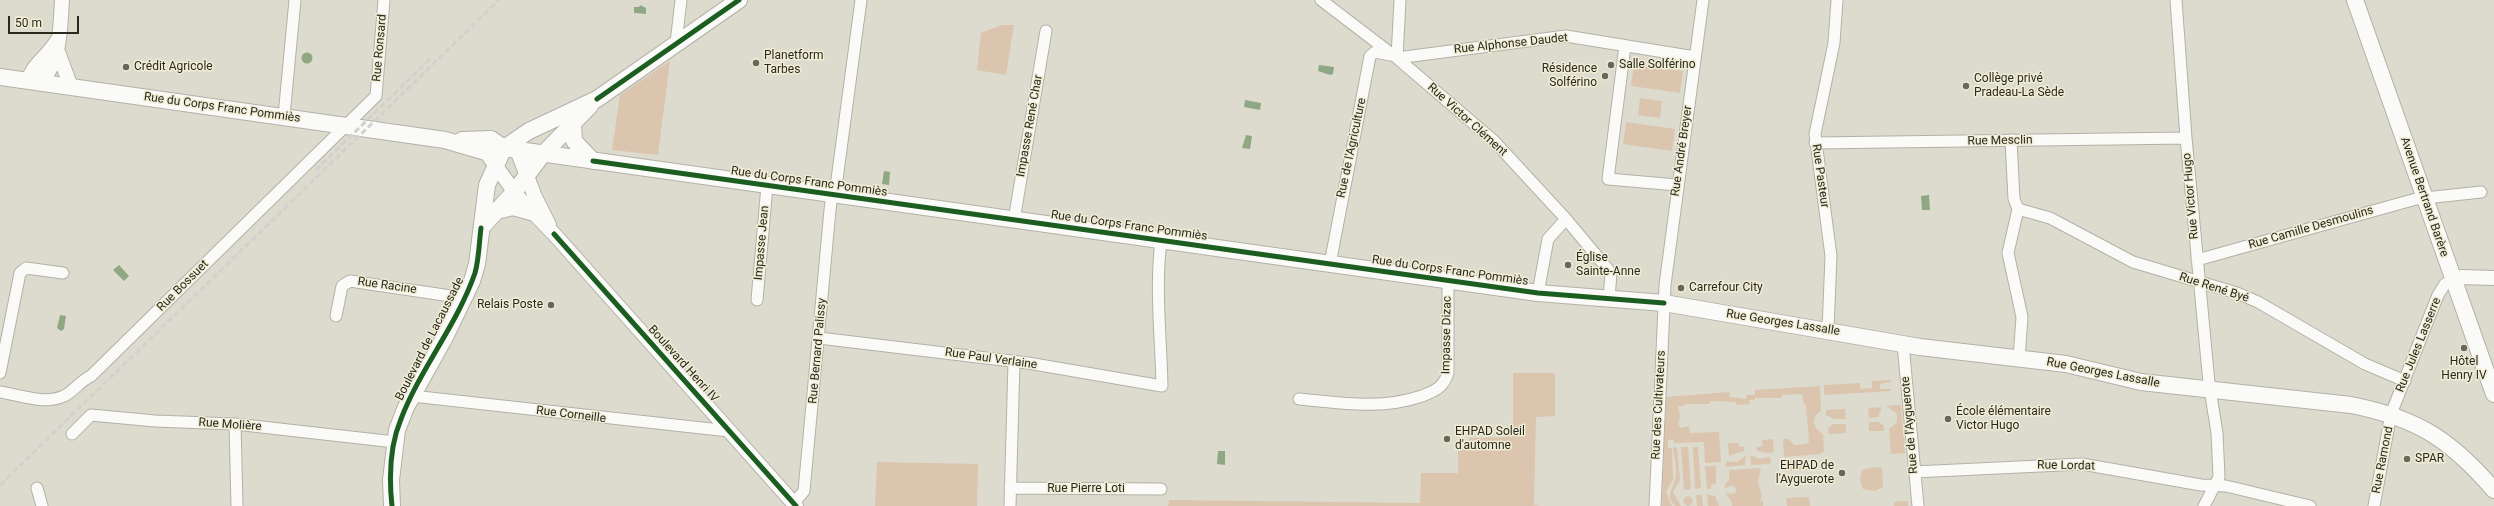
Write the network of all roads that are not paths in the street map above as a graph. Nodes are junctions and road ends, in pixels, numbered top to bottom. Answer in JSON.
{"nodes":[{"id":1,"x":62,"y":0,"type":"edge"},
{"id":2,"x":295,"y":0,"type":"edge"},
{"id":3,"x":384,"y":0,"type":"edge"},
{"id":4,"x":681,"y":0,"type":"edge"},
{"id":5,"x":739,"y":0,"type":"edge"},
{"id":6,"x":861,"y":0,"type":"edge"},
{"id":7,"x":1321,"y":0,"type":"edge"},
{"id":8,"x":1400,"y":0,"type":"edge"},
{"id":9,"x":1703,"y":0,"type":"edge"},
{"id":10,"x":1837,"y":0,"type":"edge"},
{"id":11,"x":2176,"y":0,"type":"edge"},
{"id":12,"x":2355,"y":0,"type":"edge"},
{"id":13,"x":1046,"y":31,"type":"dead end"},
{"id":14,"x":60,"y":35,"type":"junction"},
{"id":15,"x":676,"y":43,"type":"junction"},
{"id":16,"x":1625,"y":46,"type":"junction"},
{"id":17,"x":58,"y":52,"type":"junction"},
{"id":18,"x":1395,"y":56,"type":"junction"},
{"id":19,"x":1695,"y":57,"type":"junction"},
{"id":20,"x":0,"y":78,"type":"edge"},
{"id":21,"x":34,"y":82,"type":"junction"},
{"id":22,"x":71,"y":87,"type":"junction"},
{"id":23,"x":376,"y":96,"type":"joint"},
{"id":24,"x":597,"y":99,"type":"junction"},
{"id":25,"x":284,"y":116,"type":"junction"},
{"id":26,"x":573,"y":124,"type":"junction"},
{"id":27,"x":346,"y":126,"type":"junction"},
{"id":28,"x":2186,"y":138,"type":"junction"},
{"id":29,"x":445,"y":140,"type":"junction"},
{"id":30,"x":2011,"y":140,"type":"junction"},
{"id":31,"x":1815,"y":143,"type":"junction"},
{"id":32,"x":511,"y":149,"type":"junction"},
{"id":33,"x":543,"y":154,"type":"junction"},
{"id":34,"x":490,"y":158,"type":"junction"},
{"id":35,"x":593,"y":161,"type":"junction"},
{"id":36,"x":527,"y":175,"type":"junction"},
{"id":37,"x":1677,"y":185,"type":"junction"},
{"id":38,"x":767,"y":186,"type":"junction"},
{"id":39,"x":515,"y":191,"type":"junction"},
{"id":40,"x":2481,"y":192,"type":"dead end"},
{"id":41,"x":832,"y":195,"type":"junction"},
{"id":42,"x":2425,"y":198,"type":"junction"},
{"id":43,"x":2018,"y":208,"type":"junction"},
{"id":44,"x":493,"y":212,"type":"junction"},
{"id":45,"x":531,"y":212,"type":"junction"},
{"id":46,"x":1566,"y":219,"type":"junction"},
{"id":47,"x":1014,"y":220,"type":"junction"},
{"id":48,"x":481,"y":228,"type":"junction"},
{"id":49,"x":554,"y":234,"type":"junction"},
{"id":50,"x":1161,"y":241,"type":"junction"},
{"id":51,"x":2197,"y":260,"type":"junction"},
{"id":52,"x":1330,"y":264,"type":"junction"},
{"id":53,"x":63,"y":273,"type":"dead end"},
{"id":54,"x":2494,"y":278,"type":"edge"},
{"id":55,"x":1448,"y":279,"type":"junction"},
{"id":56,"x":2453,"y":280,"type":"junction"},
{"id":57,"x":2199,"y":283,"type":"junction"},
{"id":58,"x":1538,"y":293,"type":"junction"},
{"id":59,"x":464,"y":298,"type":"junction"},
{"id":60,"x":1609,"y":299,"type":"junction"},
{"id":61,"x":757,"y":300,"type":"dead end"},
{"id":62,"x":1664,"y":303,"type":"junction"},
{"id":63,"x":336,"y":316,"type":"dead end"},
{"id":64,"x":1828,"y":330,"type":"junction"},
{"id":65,"x":819,"y":338,"type":"junction"},
{"id":66,"x":1903,"y":344,"type":"junction"},
{"id":67,"x":2018,"y":359,"type":"junction"},
{"id":68,"x":1014,"y":362,"type":"junction"},
{"id":69,"x":0,"y":373,"type":"edge"},
{"id":70,"x":2405,"y":381,"type":"junction"},
{"id":71,"x":2211,"y":391,"type":"junction"},
{"id":72,"x":0,"y":392,"type":"edge"},
{"id":73,"x":2494,"y":394,"type":"edge"},
{"id":74,"x":412,"y":396,"type":"junction"},
{"id":75,"x":1299,"y":400,"type":"dead end"},
{"id":76,"x":2391,"y":414,"type":"junction"},
{"id":77,"x":235,"y":424,"type":"junction"},
{"id":78,"x":729,"y":431,"type":"junction"},
{"id":79,"x":72,"y":434,"type":"dead end"},
{"id":80,"x":395,"y":442,"type":"junction"},
{"id":81,"x":1914,"y":472,"type":"junction"},
{"id":82,"x":2216,"y":485,"type":"junction"},
{"id":83,"x":37,"y":488,"type":"dead end"},
{"id":84,"x":1010,"y":488,"type":"junction"},
{"id":85,"x":1161,"y":489,"type":"dead end"},
{"id":86,"x":2494,"y":490,"type":"edge"},
{"id":87,"x":795,"y":505,"type":"edge"},
{"id":88,"x":42,"y":506,"type":"edge"},
{"id":89,"x":237,"y":506,"type":"edge"},
{"id":90,"x":392,"y":506,"type":"edge"},
{"id":91,"x":1010,"y":506,"type":"edge"},
{"id":92,"x":1655,"y":506,"type":"edge"},
{"id":93,"x":1918,"y":506,"type":"edge"},
{"id":94,"x":2204,"y":506,"type":"edge"},
{"id":95,"x":2310,"y":506,"type":"edge"},
{"id":96,"x":2374,"y":506,"type":"edge"}],
"edges":[{"from":1,"to":14,"type":"street"},
{"from":2,"to":25,"type":"street"},
{"from":3,"to":23,"type":"street","name":"Rue Ronsard"},
{"from":4,"to":15,"type":"street"},
{"from":5,"to":15,"type":"main road"},
{"from":6,"to":41,"type":"street","name":"Rue Bernard Palissy"},
{"from":7,"to":18,"type":"street","name":"Rue Victor Clément"},
{"from":8,"to":18,"type":"street"},
{"from":9,"to":19,"type":"street","name":"Rue André Breyer"},
{"from":10,"to":31,"type":"street","name":"Rue Pasteur"},
{"from":11,"to":28,"type":"street","name":"Rue Victor Hugo"},
{"from":12,"to":42,"type":"main road","name":"Avenue Bertrand Barère"},
{"from":13,"to":47,"type":"street","name":"Impasse René Char"},
{"from":14,"to":17,"type":"street"},
{"from":14,"to":21,"type":"street"},
{"from":15,"to":24,"type":"main road"},
{"from":16,"to":18,"type":"street","name":"Rue Alphonse Daudet"},
{"from":16,"to":19,"type":"street","name":"Rue Alphonse Daudet"},
{"from":16,"to":37,"type":"street"},
{"from":17,"to":21,"type":"street"},
{"from":17,"to":22,"type":"street"},
{"from":18,"to":46,"type":"street","name":"Rue Victor Clément"},
{"from":18,"to":52,"type":"street","name":"Rue de l'Agriculture"},
{"from":19,"to":37,"type":"street","name":"Rue André Breyer"},
{"from":20,"to":21,"type":"main road","name":"Rue du Corps Franc Pommiès"},
{"from":21,"to":22,"type":"main road","name":"Rue du Corps Franc Pommiès"},
{"from":22,"to":25,"type":"main road","name":"Rue du Corps Franc Pommiès"},
{"from":23,"to":27,"type":"street","name":"Rue Bossuet"},
{"from":24,"to":26,"type":"main road"},
{"from":24,"to":32,"type":"main road"},
{"from":25,"to":27,"type":"main road","name":"Rue du Corps Franc Pommiès"},
{"from":26,"to":33,"type":"main road"},
{"from":26,"to":35,"type":"main road"},
{"from":27,"to":29,"type":"main road","name":"Rue du Corps Franc Pommiès"},
{"from":27,"to":72,"type":"street","name":"Rue Bossuet"},
{"from":28,"to":30,"type":"street","name":"Rue Mesclin"},
{"from":28,"to":51,"type":"street","name":"Rue Victor Hugo"},
{"from":29,"to":32,"type":"main road","name":"Rue du Corps Franc Pommiès"},
{"from":29,"to":34,"type":"main road","name":"Rue du Corps Franc Pommiès"},
{"from":30,"to":31,"type":"street","name":"Rue Mesclin"},
{"from":30,"to":43,"type":"street"},
{"from":31,"to":64,"type":"street","name":"Rue Pasteur"},
{"from":32,"to":33,"type":"main road","name":"Rue du Corps Franc Pommiès"},
{"from":32,"to":34,"type":"main road","name":"Boulevard de Lacaussade"},
{"from":32,"to":36,"type":"street","name":"Boulevard Henri IV"},
{"from":33,"to":35,"type":"main road","name":"Rue du Corps Franc Pommiès"},
{"from":33,"to":36,"type":"main road"},
{"from":34,"to":39,"type":"street","name":"Boulevard Henri IV"},
{"from":34,"to":48,"type":"main road","name":"Boulevard de Lacaussade"},
{"from":35,"to":38,"type":"main road","name":"Rue du Corps Franc Pommiès"},
{"from":36,"to":39,"type":"main road"},
{"from":36,"to":49,"type":"street","name":"Boulevard Henri IV"},
{"from":37,"to":62,"type":"street","name":"Rue André Breyer"},
{"from":38,"to":41,"type":"main road","name":"Rue du Corps Franc Pommiès"},
{"from":38,"to":61,"type":"street","name":"Impasse Jean"},
{"from":39,"to":44,"type":"main road"},
{"from":39,"to":45,"type":"street","name":"Boulevard Henri IV"},
{"from":40,"to":42,"type":"street","name":"Rue Camille Desmoulins"},
{"from":41,"to":47,"type":"main road","name":"Rue du Corps Franc Pommiès"},
{"from":41,"to":65,"type":"street","name":"Rue Bernard Palissy"},
{"from":42,"to":51,"type":"street","name":"Rue Camille Desmoulins"},
{"from":42,"to":56,"type":"main road","name":"Avenue Bertrand Barère"},
{"from":43,"to":57,"type":"street","name":"Rue René Byé"},
{"from":43,"to":67,"type":"street"},
{"from":44,"to":45,"type":"main road"},
{"from":44,"to":48,"type":"main road"},
{"from":45,"to":49,"type":"street","name":"Boulevard Henri IV"},
{"from":46,"to":58,"type":"street"},
{"from":46,"to":60,"type":"street","name":"Rue Victor Clément"},
{"from":47,"to":50,"type":"main road","name":"Rue du Corps Franc Pommiès"},
{"from":48,"to":59,"type":"main road","name":"Boulevard de Lacaussade"},
{"from":49,"to":78,"type":"street","name":"Boulevard Henri IV"},
{"from":50,"to":52,"type":"main road","name":"Rue du Corps Franc Pommiès"},
{"from":50,"to":68,"type":"street","name":"Rue Paul Verlaine"},
{"from":51,"to":57,"type":"street","name":"Rue Victor Hugo"},
{"from":52,"to":55,"type":"main road","name":"Rue du Corps Franc Pommiès"},
{"from":53,"to":69,"type":"street"},
{"from":54,"to":56,"type":"street"},
{"from":55,"to":58,"type":"main road","name":"Rue du Corps Franc Pommiès"},
{"from":55,"to":75,"type":"street","name":"Impasse Dizac"},
{"from":56,"to":70,"type":"street","name":"Rue Jules Lasserre"},
{"from":56,"to":73,"type":"main road","name":"Avenue Bertrand Barère"},
{"from":57,"to":70,"type":"street","name":"Rue René Byé"},
{"from":57,"to":71,"type":"street","name":"Rue Victor Hugo"},
{"from":58,"to":60,"type":"main road","name":"Rue du Corps Franc Pommiès"},
{"from":59,"to":63,"type":"street","name":"Rue Racine"},
{"from":59,"to":74,"type":"main road","name":"Boulevard de Lacaussade"},
{"from":60,"to":62,"type":"main road","name":"Rue du Corps Franc Pommiès"},
{"from":62,"to":64,"type":"main road","name":"Rue Georges Lassalle"},
{"from":62,"to":92,"type":"street","name":"Rue des Cultivateurs"},
{"from":64,"to":66,"type":"main road","name":"Rue Georges Lassalle"},
{"from":65,"to":68,"type":"street","name":"Rue Paul Verlaine"},
{"from":65,"to":87,"type":"street","name":"Rue Bernard Palissy"},
{"from":66,"to":67,"type":"main road","name":"Rue Georges Lassalle"},
{"from":66,"to":81,"type":"street","name":"Rue de l'Ayguerote"},
{"from":67,"to":71,"type":"main road","name":"Rue Georges Lassalle"},
{"from":68,"to":84,"type":"street"},
{"from":70,"to":76,"type":"street","name":"Rue Jules Lasserre"},
{"from":71,"to":76,"type":"main road","name":"Rue Georges Lassalle"},
{"from":71,"to":82,"type":"street","name":"Rue Victor Hugo"},
{"from":74,"to":78,"type":"street","name":"Rue Corneille"},
{"from":74,"to":80,"type":"main road","name":"Boulevard de Lacaussade"},
{"from":76,"to":86,"type":"main road","name":"Rue Georges Lassalle"},
{"from":76,"to":96,"type":"street","name":"Rue Ramond"},
{"from":77,"to":79,"type":"street","name":"Rue Molière"},
{"from":77,"to":80,"type":"street","name":"Rue Molière"},
{"from":77,"to":89,"type":"street"},
{"from":78,"to":87,"type":"street","name":"Boulevard Henri IV"},
{"from":80,"to":90,"type":"main road","name":"Boulevard de Lacaussade"},
{"from":81,"to":82,"type":"street","name":"Rue Lordat"},
{"from":81,"to":93,"type":"street","name":"Rue de l'Ayguerote"},
{"from":82,"to":94,"type":"street"},
{"from":82,"to":95,"type":"street","name":"Rue Lordat"},
{"from":83,"to":88,"type":"street"},
{"from":84,"to":85,"type":"street","name":"Rue Pierre Loti"},
{"from":84,"to":91,"type":"street"}]}
